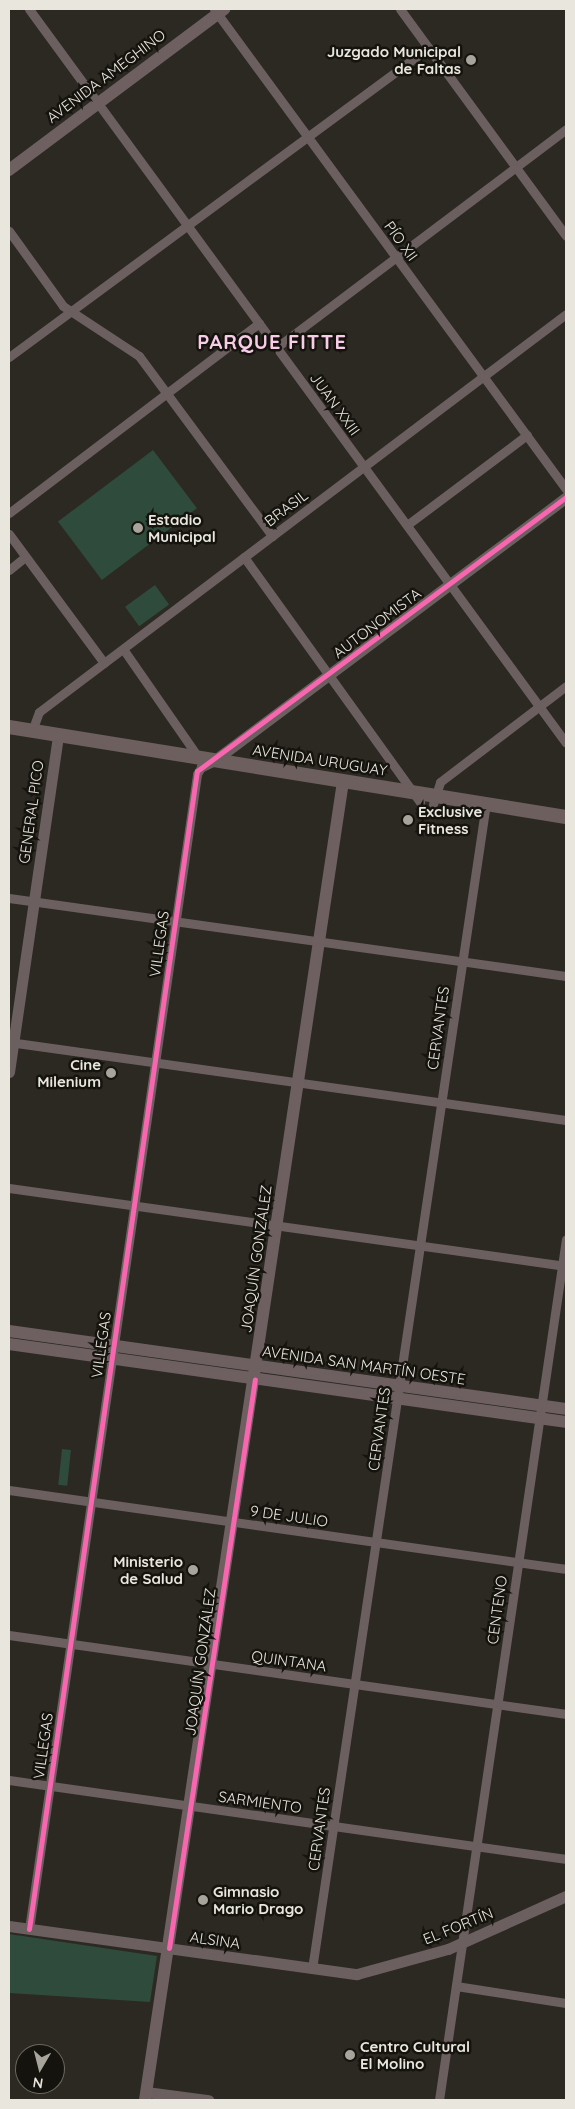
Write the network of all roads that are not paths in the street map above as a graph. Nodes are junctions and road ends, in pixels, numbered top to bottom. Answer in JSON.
{"nodes":[{"id":1,"x":29,"y":9,"type":"edge"},
{"id":2,"x":400,"y":9,"type":"edge"},
{"id":3,"x":218,"y":10,"type":"edge"},
{"id":4,"x":428,"y":48,"type":"junction"},
{"id":5,"x":98,"y":103,"type":"junction"},
{"id":6,"x":566,"y":130,"type":"edge"},
{"id":7,"x":308,"y":136,"type":"junction"},
{"id":8,"x":516,"y":167,"type":"junction"},
{"id":9,"x":9,"y":170,"type":"edge"},
{"id":10,"x":187,"y":225,"type":"junction"},
{"id":11,"x":9,"y":231,"type":"edge"},
{"id":12,"x":566,"y":236,"type":"edge"},
{"id":13,"x":396,"y":257,"type":"junction"},
{"id":14,"x":72,"y":310,"type":"junction"},
{"id":15,"x":566,"y":314,"type":"edge"},
{"id":16,"x":259,"y":323,"type":"junction"},
{"id":17,"x":277,"y":347,"type":"junction"},
{"id":18,"x":9,"y":356,"type":"edge"},
{"id":19,"x":484,"y":376,"type":"junction"},
{"id":20,"x":167,"y":394,"type":"junction"},
{"id":21,"x":527,"y":435,"type":"junction"},
{"id":22,"x":364,"y":467,"type":"junction"},
{"id":23,"x":566,"y":489,"type":"edge"},
{"id":24,"x":566,"y":498,"type":"edge"},
{"id":25,"x":9,"y":513,"type":"edge"},
{"id":26,"x":407,"y":525,"type":"junction"},
{"id":27,"x":9,"y":534,"type":"edge"},
{"id":28,"x":272,"y":536,"type":"junction"},
{"id":29,"x":25,"y":557,"type":"junction"},
{"id":30,"x":244,"y":557,"type":"junction"},
{"id":31,"x":9,"y":570,"type":"edge"},
{"id":32,"x":450,"y":584,"type":"junction"},
{"id":33,"x":123,"y":649,"type":"junction"},
{"id":34,"x":104,"y":663,"type":"junction"},
{"id":35,"x":329,"y":675,"type":"junction"},
{"id":36,"x":566,"y":686,"type":"edge"},
{"id":37,"x":539,"y":706,"type":"junction"},
{"id":38,"x":9,"y":727,"type":"edge"},
{"id":39,"x":32,"y":731,"type":"junction"},
{"id":40,"x":9,"y":735,"type":"edge"},
{"id":41,"x":57,"y":739,"type":"junction"},
{"id":42,"x":566,"y":743,"type":"edge"},
{"id":43,"x":215,"y":760,"type":"junction"},
{"id":44,"x":200,"y":762,"type":"junction"},
{"id":45,"x":343,"y":785,"type":"junction"},
{"id":46,"x":425,"y":798,"type":"junction"},
{"id":47,"x":485,"y":808,"type":"junction"},
{"id":48,"x":566,"y":816,"type":"edge"},
{"id":49,"x":566,"y":825,"type":"edge"},
{"id":50,"x":9,"y":898,"type":"edge"},
{"id":51,"x":34,"y":902,"type":"junction"},
{"id":52,"x":175,"y":922,"type":"junction"},
{"id":53,"x":320,"y":942,"type":"junction"},
{"id":54,"x":462,"y":962,"type":"junction"},
{"id":55,"x":566,"y":976,"type":"edge"},
{"id":56,"x":11,"y":1043,"type":"edge"},
{"id":57,"x":155,"y":1063,"type":"junction"},
{"id":58,"x":9,"y":1072,"type":"edge"},
{"id":59,"x":299,"y":1083,"type":"junction"},
{"id":60,"x":441,"y":1103,"type":"junction"},
{"id":61,"x":566,"y":1120,"type":"edge"},
{"id":62,"x":9,"y":1188,"type":"edge"},
{"id":63,"x":134,"y":1206,"type":"junction"},
{"id":64,"x":278,"y":1226,"type":"junction"},
{"id":65,"x":566,"y":1239,"type":"edge"},
{"id":66,"x":420,"y":1246,"type":"junction"},
{"id":67,"x":564,"y":1266,"type":"edge"},
{"id":68,"x":9,"y":1331,"type":"edge"},
{"id":69,"x":9,"y":1344,"type":"edge"},
{"id":70,"x":114,"y":1346,"type":"junction"},
{"id":71,"x":112,"y":1359,"type":"junction"},
{"id":72,"x":256,"y":1372,"type":"junction"},
{"id":73,"x":398,"y":1392,"type":"junction"},
{"id":74,"x":566,"y":1409,"type":"edge"},
{"id":75,"x":541,"y":1412,"type":"junction"},
{"id":76,"x":566,"y":1422,"type":"edge"},
{"id":77,"x":9,"y":1490,"type":"edge"},
{"id":78,"x":91,"y":1502,"type":"junction"},
{"id":79,"x":234,"y":1522,"type":"junction"},
{"id":80,"x":376,"y":1542,"type":"junction"},
{"id":81,"x":518,"y":1562,"type":"junction"},
{"id":82,"x":566,"y":1569,"type":"edge"},
{"id":83,"x":9,"y":1635,"type":"edge"},
{"id":84,"x":70,"y":1644,"type":"junction"},
{"id":85,"x":213,"y":1664,"type":"junction"},
{"id":86,"x":355,"y":1684,"type":"junction"},
{"id":87,"x":498,"y":1704,"type":"junction"},
{"id":88,"x":566,"y":1714,"type":"edge"},
{"id":89,"x":9,"y":1780,"type":"edge"},
{"id":90,"x":50,"y":1786,"type":"junction"},
{"id":91,"x":192,"y":1806,"type":"junction"},
{"id":92,"x":334,"y":1826,"type":"junction"},
{"id":93,"x":476,"y":1846,"type":"junction"},
{"id":94,"x":566,"y":1859,"type":"edge"},
{"id":95,"x":566,"y":1896,"type":"edge"},
{"id":96,"x":9,"y":1926,"type":"edge"},
{"id":97,"x":29,"y":1929,"type":"junction"},
{"id":98,"x":462,"y":1944,"type":"junction"},
{"id":99,"x":169,"y":1948,"type":"junction"},
{"id":100,"x":312,"y":1968,"type":"junction"},
{"id":101,"x":357,"y":1974,"type":"joint"},
{"id":102,"x":456,"y":1986,"type":"junction"},
{"id":103,"x":566,"y":2004,"type":"edge"},
{"id":104,"x":146,"y":2096,"type":"edge"},
{"id":105,"x":208,"y":2100,"type":"edge"},
{"id":106,"x":439,"y":2100,"type":"edge"}],
"edges":[{"from":1,"to":5,"type":"street","name":"JUAN XXIII"},
{"from":2,"to":4,"type":"street"},
{"from":3,"to":5,"type":"main road","name":"AVENIDA AMEGHINO"},
{"from":3,"to":7,"type":"street","name":"PÍO XII"},
{"from":4,"to":7,"type":"street"},
{"from":4,"to":8,"type":"street"},
{"from":5,"to":9,"type":"main road","name":"AVENIDA AMEGHINO"},
{"from":5,"to":10,"type":"street","name":"JUAN XXIII"},
{"from":6,"to":8,"type":"street"},
{"from":7,"to":10,"type":"street"},
{"from":7,"to":13,"type":"street","name":"PÍO XII"},
{"from":8,"to":12,"type":"street"},
{"from":8,"to":13,"type":"street"},
{"from":10,"to":14,"type":"street"},
{"from":10,"to":16,"type":"street","name":"JUAN XXIII"},
{"from":11,"to":14,"type":"street"},
{"from":13,"to":17,"type":"street"},
{"from":13,"to":19,"type":"street","name":"PÍO XII"},
{"from":14,"to":18,"type":"street"},
{"from":14,"to":20,"type":"street"},
{"from":15,"to":19,"type":"street","name":"BRASIL"},
{"from":16,"to":17,"type":"street","name":"JUAN XXIII"},
{"from":16,"to":20,"type":"street"},
{"from":17,"to":22,"type":"street","name":"JUAN XXIII"},
{"from":19,"to":21,"type":"street","name":"PÍO XII"},
{"from":19,"to":22,"type":"street","name":"BRASIL"},
{"from":20,"to":25,"type":"street"},
{"from":20,"to":28,"type":"street"},
{"from":21,"to":23,"type":"street","name":"PÍO XII"},
{"from":21,"to":26,"type":"street"},
{"from":22,"to":26,"type":"street","name":"JUAN XXIII"},
{"from":22,"to":28,"type":"street","name":"BRASIL"},
{"from":24,"to":32,"type":"street","name":"AUTONOMISTA"},
{"from":26,"to":32,"type":"street","name":"JUAN XXIII"},
{"from":27,"to":29,"type":"street"},
{"from":28,"to":30,"type":"street","name":"BRASIL"},
{"from":29,"to":31,"type":"street"},
{"from":29,"to":34,"type":"street"},
{"from":30,"to":33,"type":"street","name":"BRASIL"},
{"from":30,"to":35,"type":"street"},
{"from":32,"to":35,"type":"street","name":"AUTONOMISTA"},
{"from":32,"to":37,"type":"street","name":"JUAN XXIII"},
{"from":33,"to":34,"type":"street","name":"BRASIL"},
{"from":33,"to":44,"type":"street"},
{"from":34,"to":39,"type":"street","name":"BRASIL"},
{"from":35,"to":43,"type":"street","name":"AUTONOMISTA"},
{"from":35,"to":46,"type":"street"},
{"from":36,"to":37,"type":"street"},
{"from":37,"to":42,"type":"street","name":"JUAN XXIII"},
{"from":37,"to":46,"type":"street"},
{"from":38,"to":39,"type":"main road","name":"AVENIDA URUGUAY"},
{"from":39,"to":41,"type":"main road","name":"AVENIDA URUGUAY"},
{"from":40,"to":41,"type":"main road","name":"AVENIDA URUGUAY"},
{"from":41,"to":44,"type":"main road","name":"AVENIDA URUGUAY"},
{"from":41,"to":51,"type":"street","name":"GENERAL PICO"},
{"from":43,"to":44,"type":"main road","name":"AVENIDA URUGUAY"},
{"from":43,"to":45,"type":"main road","name":"AVENIDA URUGUAY"},
{"from":44,"to":45,"type":"main road","name":"AVENIDA URUGUAY"},
{"from":44,"to":52,"type":"street","name":"VILLEGAS"},
{"from":45,"to":46,"type":"main road","name":"AVENIDA URUGUAY"},
{"from":45,"to":53,"type":"main road","name":"JOAQUÍN GONZÁLEZ"},
{"from":46,"to":47,"type":"main road","name":"AVENIDA URUGUAY"},
{"from":47,"to":48,"type":"main road","name":"AVENIDA URUGUAY"},
{"from":47,"to":49,"type":"main road","name":"AVENIDA URUGUAY"},
{"from":47,"to":54,"type":"street","name":"CERVANTES"},
{"from":50,"to":51,"type":"street"},
{"from":51,"to":52,"type":"street"},
{"from":51,"to":56,"type":"street","name":"GENERAL PICO"},
{"from":52,"to":53,"type":"street"},
{"from":52,"to":57,"type":"street","name":"VILLEGAS"},
{"from":53,"to":54,"type":"street"},
{"from":53,"to":59,"type":"main road","name":"JOAQUÍN GONZÁLEZ"},
{"from":54,"to":55,"type":"street"},
{"from":54,"to":60,"type":"street","name":"CERVANTES"},
{"from":56,"to":57,"type":"street"},
{"from":56,"to":58,"type":"street","name":"GENERAL PICO"},
{"from":57,"to":59,"type":"street"},
{"from":57,"to":63,"type":"street","name":"VILLEGAS"},
{"from":59,"to":60,"type":"street"},
{"from":59,"to":64,"type":"main road","name":"JOAQUÍN GONZÁLEZ"},
{"from":60,"to":61,"type":"street"},
{"from":60,"to":66,"type":"street","name":"CERVANTES"},
{"from":62,"to":63,"type":"street"},
{"from":63,"to":64,"type":"street"},
{"from":63,"to":70,"type":"street","name":"VILLEGAS"},
{"from":64,"to":66,"type":"street"},
{"from":64,"to":72,"type":"main road","name":"JOAQUÍN GONZÁLEZ"},
{"from":65,"to":67,"type":"street","name":"CENTENO"},
{"from":66,"to":67,"type":"street"},
{"from":66,"to":73,"type":"street","name":"CERVANTES"},
{"from":67,"to":75,"type":"street","name":"CENTENO"},
{"from":68,"to":70,"type":"main road","name":"AVENIDA SAN MARTÍN OESTE"},
{"from":69,"to":71,"type":"main road","name":"AVENIDA SAN MARTÍN OESTE"},
{"from":70,"to":71,"type":"street","name":"VILLEGAS"},
{"from":70,"to":72,"type":"main road","name":"AVENIDA SAN MARTÍN OESTE"},
{"from":71,"to":72,"type":"main road","name":"AVENIDA SAN MARTÍN OESTE"},
{"from":71,"to":78,"type":"street","name":"VILLEGAS"},
{"from":72,"to":73,"type":"main road","name":"AVENIDA SAN MARTÍN OESTE"},
{"from":72,"to":79,"type":"main road","name":"JOAQUÍN GONZÁLEZ"},
{"from":73,"to":75,"type":"main road","name":"AVENIDA SAN MARTÍN OESTE"},
{"from":73,"to":80,"type":"street","name":"CERVANTES"},
{"from":74,"to":75,"type":"main road","name":"AVENIDA SAN MARTÍN OESTE"},
{"from":75,"to":76,"type":"main road","name":"AVENIDA SAN MARTÍN OESTE"},
{"from":75,"to":81,"type":"street","name":"CENTENO"},
{"from":77,"to":78,"type":"street","name":"9 DE JULIO"},
{"from":78,"to":79,"type":"street","name":"9 DE JULIO"},
{"from":78,"to":84,"type":"street","name":"VILLEGAS"},
{"from":79,"to":80,"type":"street","name":"9 DE JULIO"},
{"from":79,"to":85,"type":"main road","name":"JOAQUÍN GONZÁLEZ"},
{"from":80,"to":81,"type":"street","name":"9 DE JULIO"},
{"from":80,"to":86,"type":"street","name":"CERVANTES"},
{"from":81,"to":82,"type":"street","name":"9 DE JULIO"},
{"from":81,"to":87,"type":"street","name":"CENTENO"},
{"from":83,"to":84,"type":"street","name":"QUINTANA"},
{"from":84,"to":85,"type":"street","name":"QUINTANA"},
{"from":84,"to":90,"type":"street","name":"VILLEGAS"},
{"from":85,"to":86,"type":"street","name":"QUINTANA"},
{"from":85,"to":91,"type":"main road","name":"JOAQUÍN GONZÁLEZ"},
{"from":86,"to":87,"type":"street","name":"QUINTANA"},
{"from":86,"to":92,"type":"street","name":"CERVANTES"},
{"from":87,"to":88,"type":"street","name":"QUINTANA"},
{"from":87,"to":93,"type":"street","name":"CENTENO"},
{"from":89,"to":90,"type":"street","name":"SARMIENTO"},
{"from":90,"to":91,"type":"street","name":"SARMIENTO"},
{"from":90,"to":97,"type":"street","name":"VILLEGAS"},
{"from":91,"to":92,"type":"street","name":"SARMIENTO"},
{"from":91,"to":99,"type":"main road","name":"JOAQUÍN GONZÁLEZ"},
{"from":92,"to":93,"type":"street","name":"SARMIENTO"},
{"from":92,"to":100,"type":"street","name":"CERVANTES"},
{"from":93,"to":94,"type":"street","name":"SARMIENTO"},
{"from":93,"to":98,"type":"street","name":"CENTENO"},
{"from":95,"to":98,"type":"street","name":"EL FORTÍN"},
{"from":96,"to":97,"type":"street","name":"ALSINA"},
{"from":97,"to":99,"type":"street","name":"ALSINA"},
{"from":98,"to":101,"type":"street","name":"EL FORTÍN"},
{"from":98,"to":102,"type":"street","name":"CENTENO"},
{"from":99,"to":100,"type":"street","name":"ALSINA"},
{"from":99,"to":104,"type":"main road","name":"JOAQUÍN GONZÁLEZ"},
{"from":100,"to":101,"type":"street","name":"ALSINA"},
{"from":102,"to":103,"type":"street"},
{"from":102,"to":106,"type":"street","name":"CENTENO"},
{"from":104,"to":105,"type":"street"}]}
